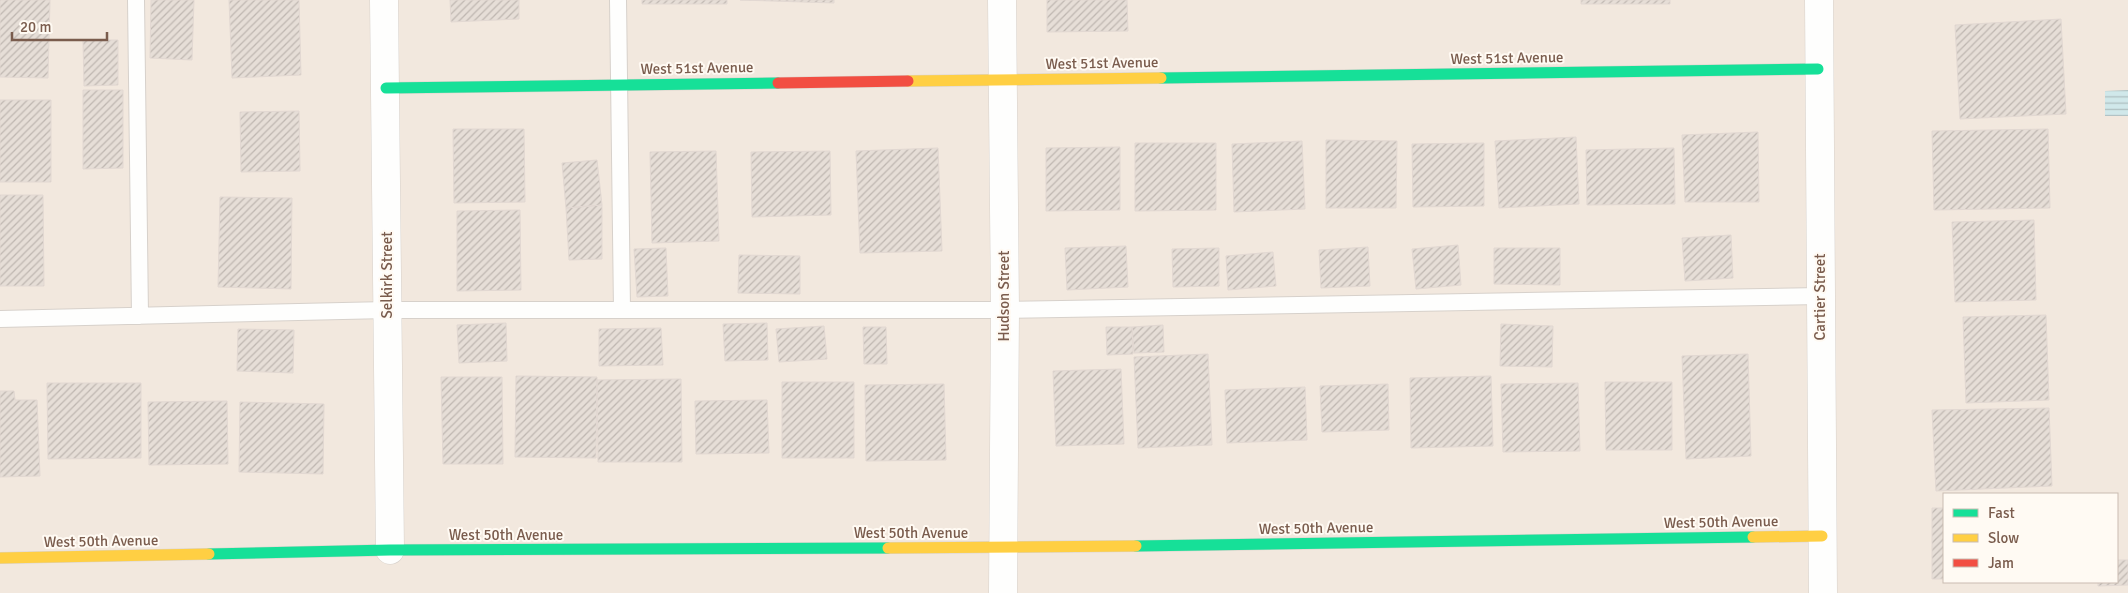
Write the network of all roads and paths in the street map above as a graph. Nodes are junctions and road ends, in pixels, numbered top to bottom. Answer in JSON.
{"nodes":[{"id":1,"x":136,"y":0,"type":"edge"},
{"id":2,"x":384,"y":0,"type":"edge"},
{"id":3,"x":618,"y":0,"type":"edge"},
{"id":4,"x":1002,"y":0,"type":"edge"},
{"id":5,"x":1818,"y":0,"type":"edge"},
{"id":6,"x":1818,"y":69,"type":"junction"},
{"id":7,"x":1003,"y":79,"type":"junction"},
{"id":8,"x":619,"y":84,"type":"junction"},
{"id":9,"x":386,"y":88,"type":"junction"},
{"id":10,"x":1820,"y":296,"type":"junction"},
{"id":11,"x":387,"y":310,"type":"junction"},
{"id":12,"x":622,"y":310,"type":"junction"},
{"id":13,"x":1005,"y":310,"type":"junction"},
{"id":14,"x":140,"y":316,"type":"junction"},
{"id":15,"x":0,"y":319,"type":"edge"},
{"id":16,"x":1822,"y":536,"type":"junction"},
{"id":17,"x":1004,"y":548,"type":"junction"},
{"id":18,"x":390,"y":550,"type":"junction"},
{"id":19,"x":0,"y":558,"type":"edge"},
{"id":20,"x":1003,"y":593,"type":"edge"},
{"id":21,"x":1823,"y":593,"type":"edge"}],
"edges":[{"from":1,"to":14,"type":"lane"},
{"from":2,"to":9,"type":"street","name":"Selkirk Street"},
{"from":3,"to":8,"type":"lane"},
{"from":4,"to":7,"type":"street","name":"Hudson Street"},
{"from":5,"to":6,"type":"street","name":"Cartier Street"},
{"from":6,"to":7,"type":"street","name":"West 51st Avenue"},
{"from":6,"to":10,"type":"street","name":"Cartier Street"},
{"from":7,"to":8,"type":"street","name":"West 51st Avenue"},
{"from":7,"to":13,"type":"street","name":"Hudson Street"},
{"from":8,"to":9,"type":"street","name":"West 51st Avenue"},
{"from":8,"to":12,"type":"lane"},
{"from":9,"to":11,"type":"street","name":"Selkirk Street"},
{"from":10,"to":13,"type":"lane"},
{"from":10,"to":16,"type":"street","name":"Cartier Street"},
{"from":11,"to":12,"type":"lane"},
{"from":11,"to":14,"type":"lane"},
{"from":11,"to":18,"type":"street","name":"Selkirk Street"},
{"from":12,"to":13,"type":"lane"},
{"from":13,"to":17,"type":"street","name":"Hudson Street"},
{"from":14,"to":15,"type":"lane"},
{"from":16,"to":17,"type":"street","name":"West 50th Avenue"},
{"from":16,"to":21,"type":"street","name":"Cartier Street"},
{"from":17,"to":18,"type":"street","name":"West 50th Avenue"},
{"from":17,"to":20,"type":"street","name":"Hudson Street"},
{"from":18,"to":19,"type":"street","name":"West 50th Avenue"}]}
